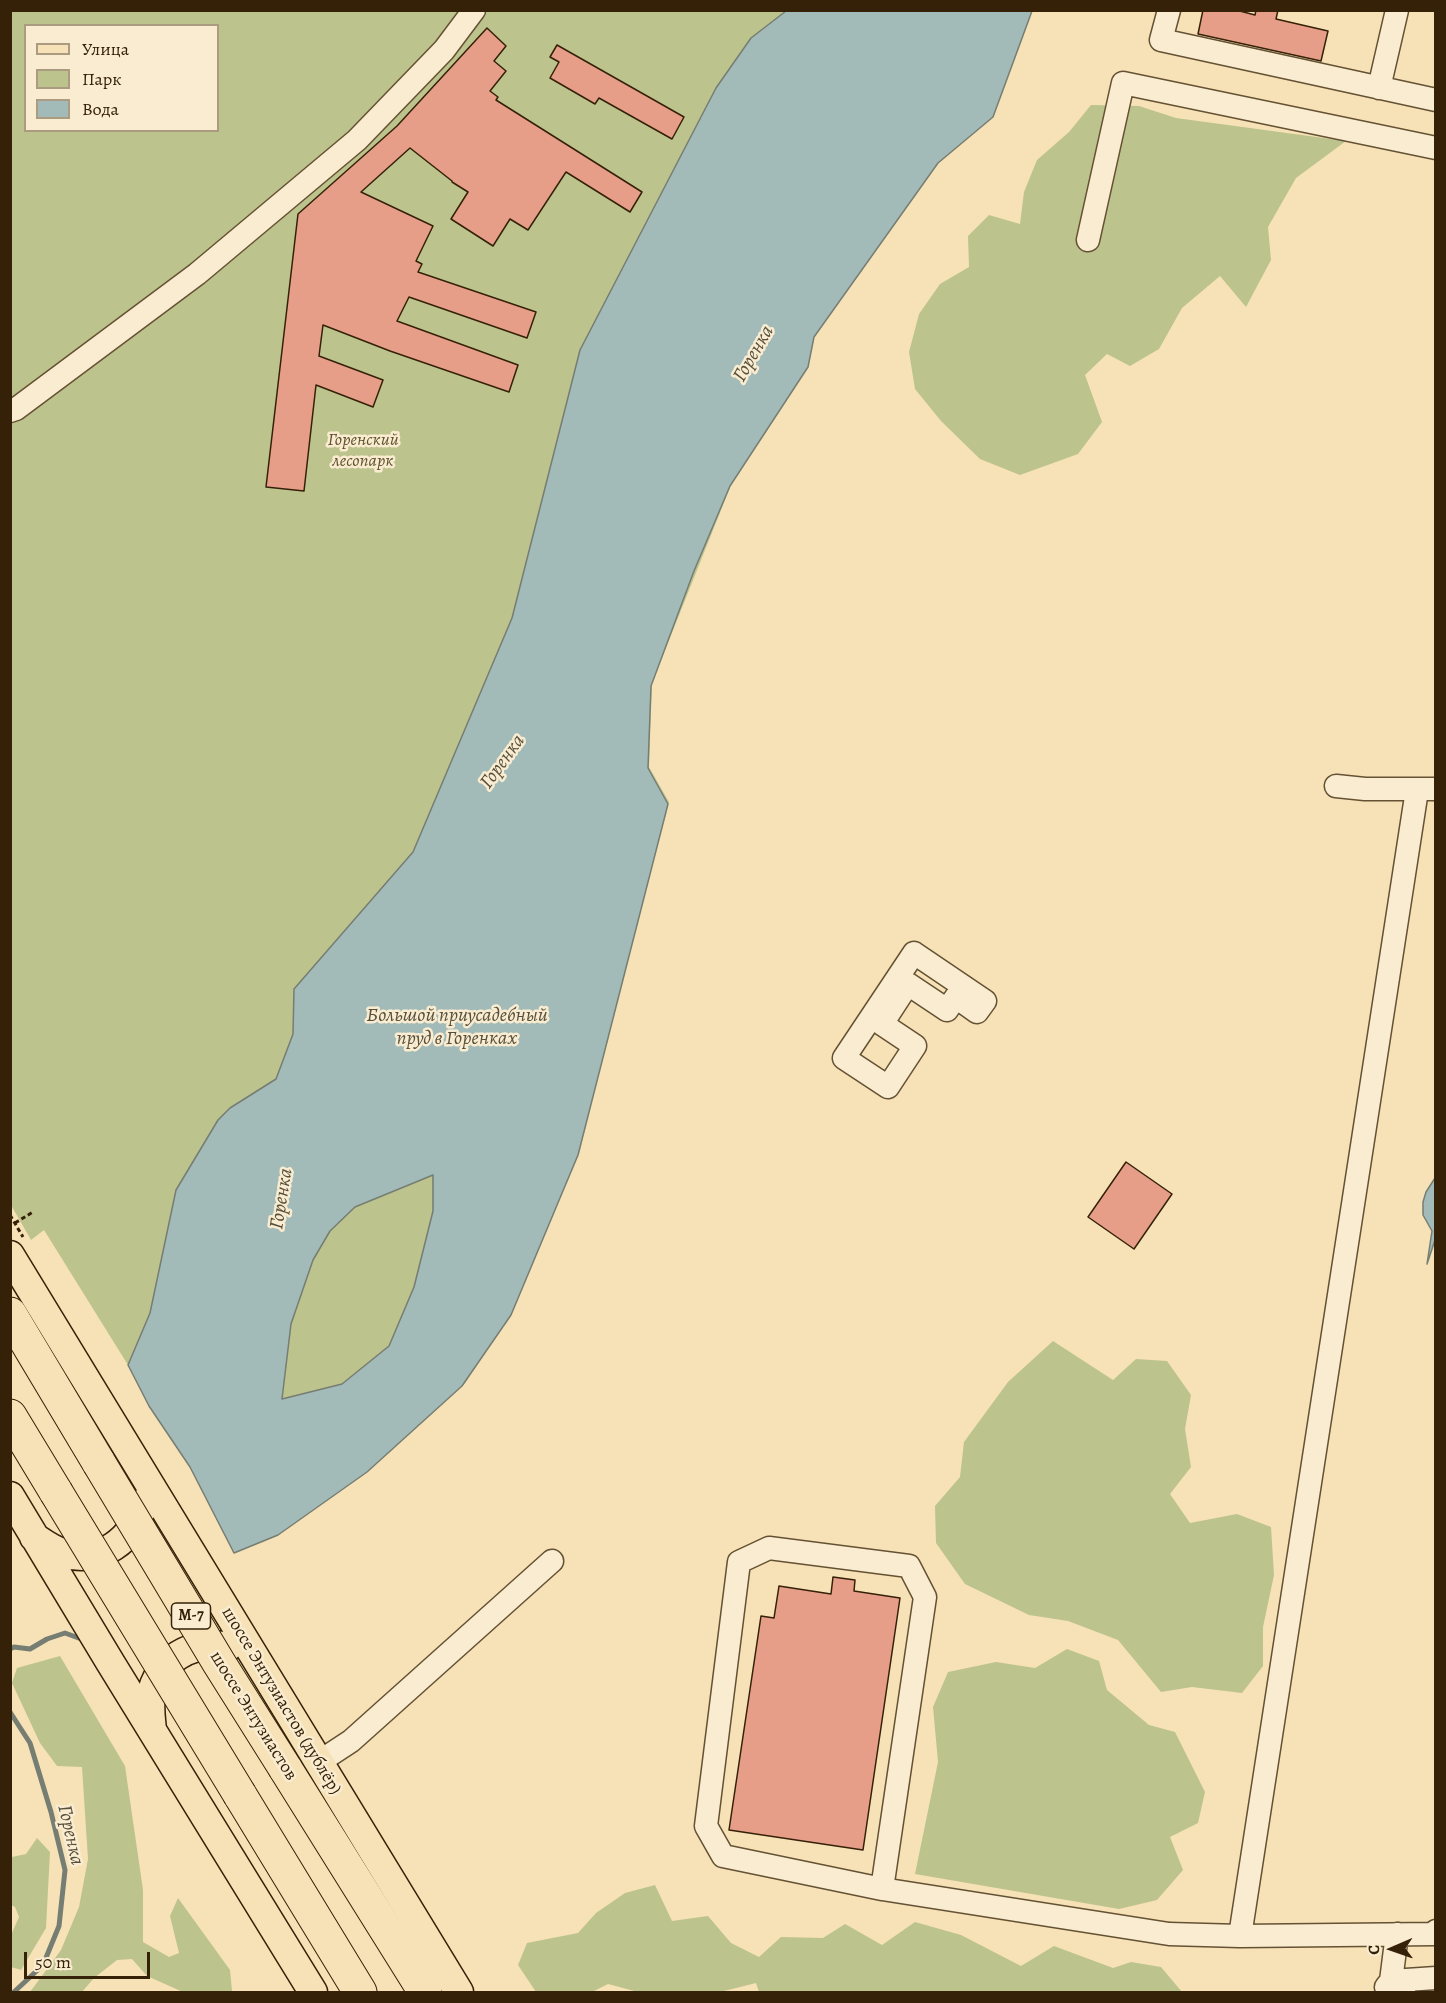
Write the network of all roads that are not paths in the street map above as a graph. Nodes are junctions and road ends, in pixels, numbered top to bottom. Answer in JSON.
{"nodes":[{"id":1,"x":474,"y":10,"type":"edge"},
{"id":2,"x":1169,"y":10,"type":"edge"},
{"id":3,"x":1397,"y":10,"type":"edge"},
{"id":4,"x":1379,"y":88,"type":"junction"},
{"id":5,"x":1436,"y":100,"type":"edge"},
{"id":6,"x":1436,"y":148,"type":"edge"},
{"id":7,"x":1088,"y":240,"type":"dead end"},
{"id":8,"x":10,"y":411,"type":"edge"},
{"id":9,"x":1336,"y":786,"type":"dead end"},
{"id":10,"x":1426,"y":790,"type":"edge"},
{"id":11,"x":844,"y":1058,"type":"joint"},
{"id":12,"x":10,"y":1255,"type":"edge"},
{"id":13,"x":10,"y":1314,"type":"edge"},
{"id":14,"x":10,"y":1416,"type":"edge"},
{"id":15,"x":140,"y":1470,"type":"junction"},
{"id":16,"x":10,"y":1496,"type":"edge"},
{"id":17,"x":33,"y":1536,"type":"junction"},
{"id":18,"x":552,"y":1561,"type":"dead end"},
{"id":19,"x":257,"y":1661,"type":"junction"},
{"id":20,"x":152,"y":1732,"type":"junction"},
{"id":21,"x":319,"y":1762,"type":"junction"},
{"id":22,"x":882,"y":1889,"type":"junction"},
{"id":23,"x":1436,"y":1931,"type":"edge"},
{"id":24,"x":1397,"y":1934,"type":"junction"},
{"id":25,"x":1240,"y":1936,"type":"junction"},
{"id":26,"x":1436,"y":1978,"type":"edge"},
{"id":27,"x":1392,"y":1989,"type":"edge"},
{"id":28,"x":313,"y":1992,"type":"edge"},
{"id":29,"x":360,"y":1992,"type":"edge"},
{"id":30,"x":425,"y":1992,"type":"edge"},
{"id":31,"x":459,"y":1992,"type":"edge"}],
"edges":[{"from":1,"to":8,"type":"street"},
{"from":2,"to":4,"type":"street"},
{"from":3,"to":4,"type":"street"},
{"from":4,"to":5,"type":"street"},
{"from":6,"to":7,"type":"street"},
{"from":9,"to":10,"type":"street"},
{"from":10,"to":25,"type":"street"},
{"from":11,"to":11,"type":"street"},
{"from":12,"to":15,"type":"main road","name":"шоссе Энтузиастов (дублёр)"},
{"from":13,"to":30,"type":"highway","name":"шоссе Энтузиастов","number":"М-7","bridge":true},
{"from":14,"to":29,"type":"highway","bridge":true},
{"from":15,"to":17,"type":"main road"},
{"from":15,"to":19,"type":"main road","name":"шоссе Энтузиастов (дублёр)"},
{"from":16,"to":17,"type":"main road"},
{"from":17,"to":20,"type":"main road"},
{"from":18,"to":21,"type":"street"},
{"from":19,"to":20,"type":"main road"},
{"from":19,"to":21,"type":"main road","name":"шоссе Энтузиастов (дублёр)"},
{"from":20,"to":28,"type":"main road"},
{"from":21,"to":31,"type":"main road","name":"шоссе Энтузиастов (дублёр)"},
{"from":22,"to":22,"type":"street"},
{"from":22,"to":25,"type":"street"},
{"from":23,"to":24,"type":"street"},
{"from":24,"to":25,"type":"street"},
{"from":24,"to":27,"type":"street"},
{"from":26,"to":27,"type":"street"}]}
